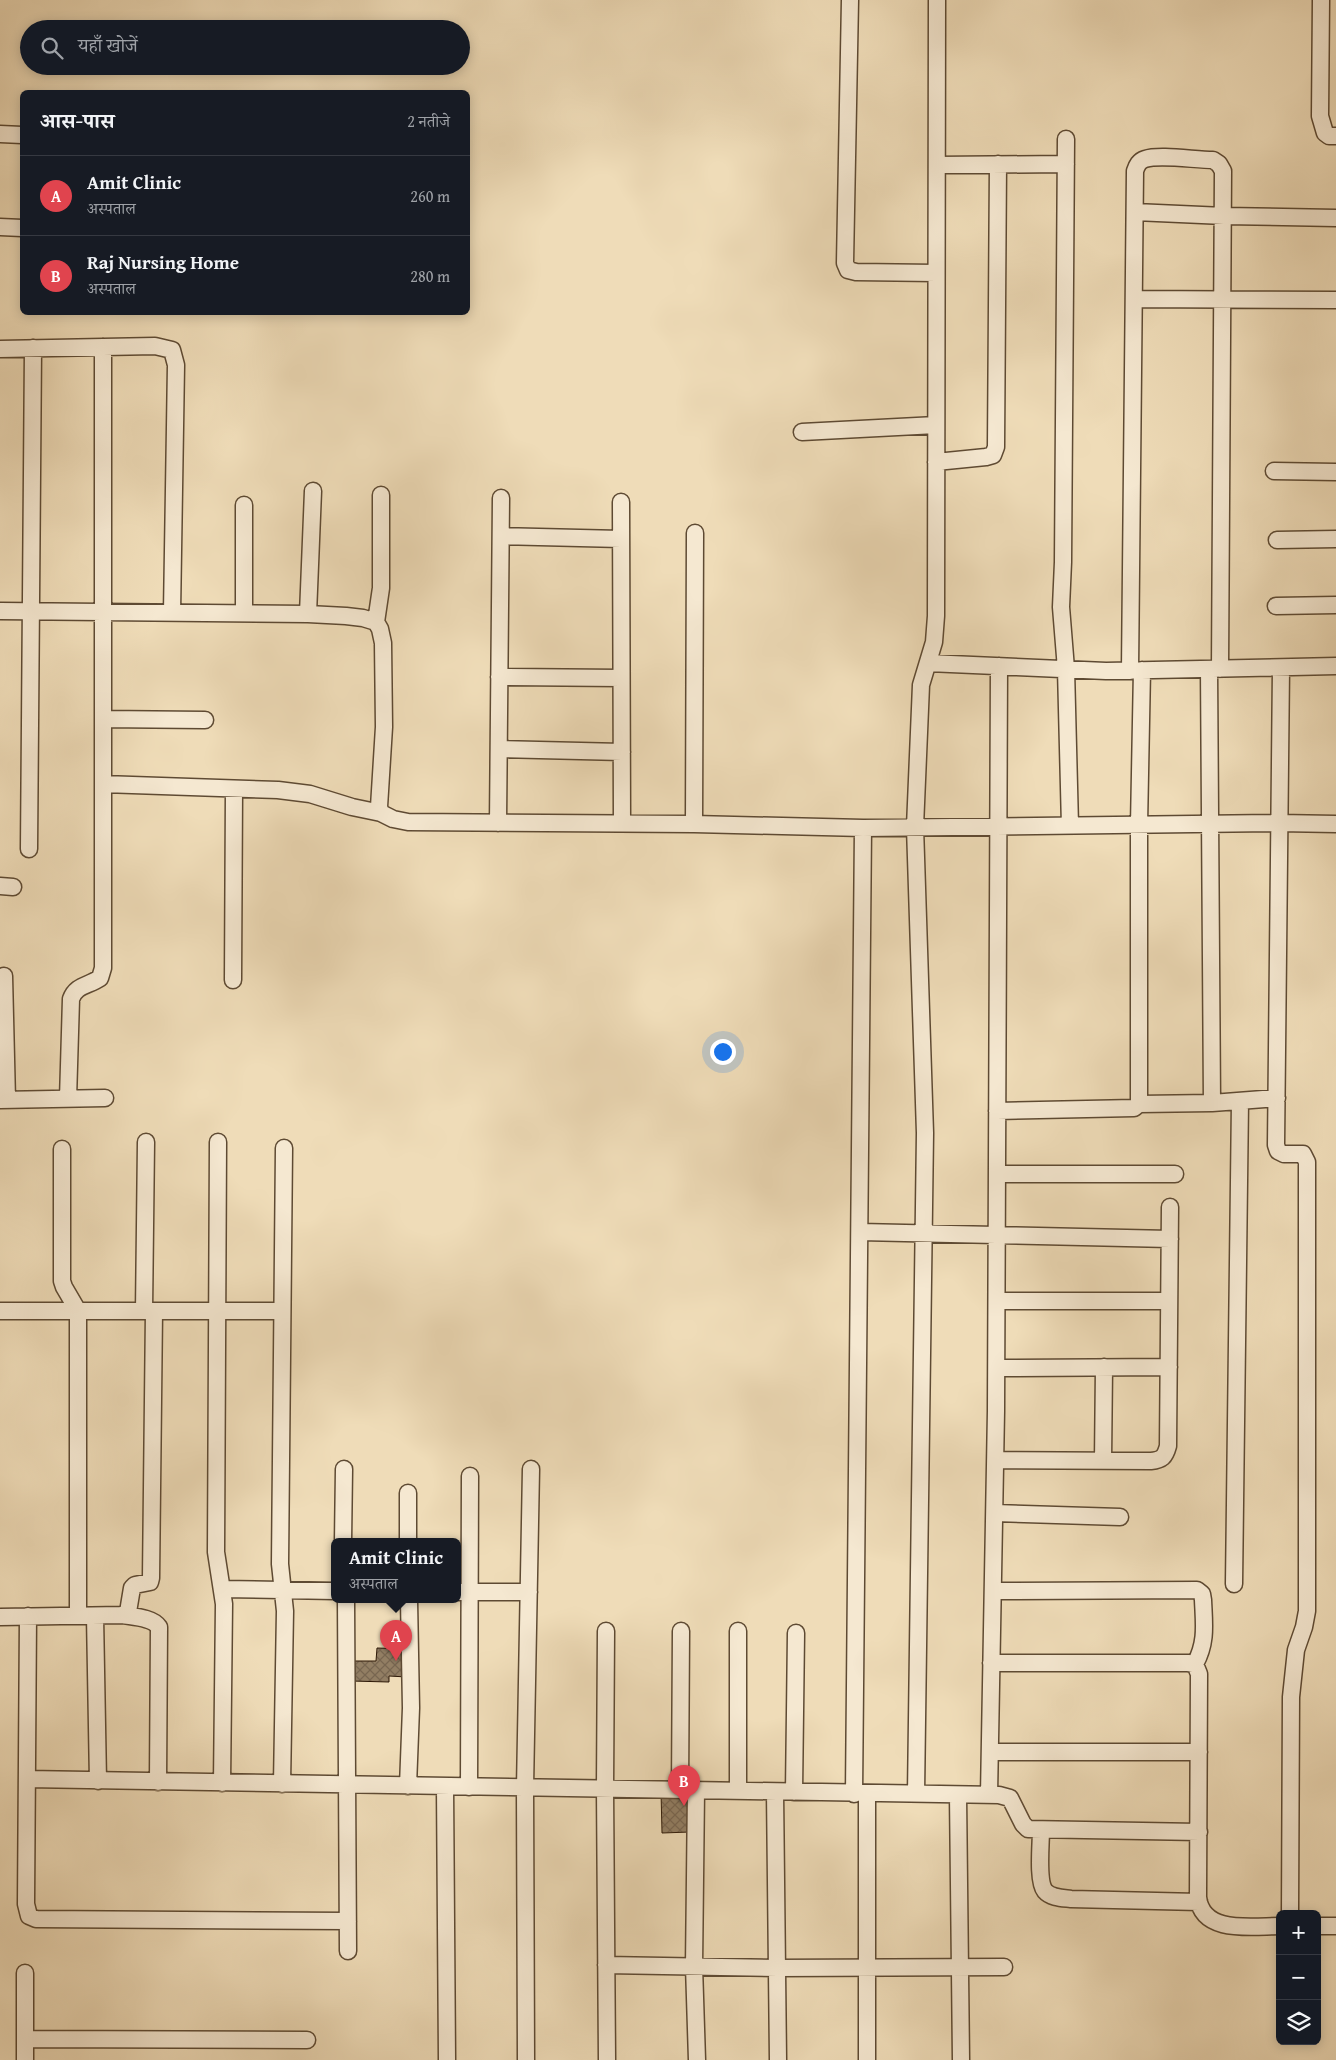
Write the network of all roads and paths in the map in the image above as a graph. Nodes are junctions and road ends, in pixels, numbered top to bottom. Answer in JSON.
{"nodes":[{"id":1,"x":850,"y":0,"type":"edge"},
{"id":2,"x":937,"y":0,"type":"edge"},
{"id":3,"x":1321,"y":0,"type":"edge"},
{"id":4,"x":0,"y":134,"type":"edge"},
{"id":5,"x":20,"y":135,"type":"edge"},
{"id":6,"x":1336,"y":136,"type":"edge"},
{"id":7,"x":1066,"y":139,"type":"dead end"},
{"id":8,"x":998,"y":164,"type":"junction"},
{"id":9,"x":1066,"y":164,"type":"junction"},
{"id":10,"x":937,"y":165,"type":"junction"},
{"id":11,"x":1135,"y":212,"type":"junction"},
{"id":12,"x":1224,"y":216,"type":"junction"},
{"id":13,"x":1336,"y":218,"type":"edge"},
{"id":14,"x":0,"y":227,"type":"edge"},
{"id":15,"x":20,"y":228,"type":"edge"},
{"id":16,"x":936,"y":272,"type":"junction"},
{"id":17,"x":1134,"y":299,"type":"junction"},
{"id":18,"x":1222,"y":299,"type":"junction"},
{"id":19,"x":1336,"y":300,"type":"edge"},
{"id":20,"x":103,"y":347,"type":"junction"},
{"id":21,"x":33,"y":348,"type":"junction"},
{"id":22,"x":0,"y":349,"type":"edge"},
{"id":23,"x":936,"y":425,"type":"junction"},
{"id":24,"x":802,"y":432,"type":"dead end"},
{"id":25,"x":936,"y":462,"type":"junction"},
{"id":26,"x":1274,"y":471,"type":"dead end"},
{"id":27,"x":1336,"y":472,"type":"edge"},
{"id":28,"x":313,"y":491,"type":"dead end"},
{"id":29,"x":381,"y":495,"type":"dead end"},
{"id":30,"x":501,"y":498,"type":"dead end"},
{"id":31,"x":621,"y":502,"type":"dead end"},
{"id":32,"x":244,"y":505,"type":"dead end"},
{"id":33,"x":695,"y":533,"type":"dead end"},
{"id":34,"x":500,"y":536,"type":"junction"},
{"id":35,"x":621,"y":539,"type":"junction"},
{"id":36,"x":1277,"y":540,"type":"dead end"},
{"id":37,"x":1336,"y":540,"type":"edge"},
{"id":38,"x":1336,"y":605,"type":"edge"},
{"id":39,"x":1276,"y":606,"type":"dead end"},
{"id":40,"x":0,"y":611,"type":"edge"},
{"id":41,"x":32,"y":611,"type":"junction"},
{"id":42,"x":103,"y":611,"type":"junction"},
{"id":43,"x":172,"y":613,"type":"junction"},
{"id":44,"x":244,"y":613,"type":"junction"},
{"id":45,"x":308,"y":614,"type":"junction"},
{"id":46,"x":376,"y":622,"type":"junction"},
{"id":47,"x":928,"y":662,"type":"junction"},
{"id":48,"x":999,"y":666,"type":"junction"},
{"id":49,"x":1336,"y":666,"type":"edge"},
{"id":50,"x":1281,"y":668,"type":"junction"},
{"id":51,"x":1066,"y":669,"type":"junction"},
{"id":52,"x":1215,"y":669,"type":"junction"},
{"id":53,"x":1136,"y":670,"type":"junction"},
{"id":54,"x":500,"y":676,"type":"junction"},
{"id":55,"x":621,"y":678,"type":"junction"},
{"id":56,"x":103,"y":718,"type":"junction"},
{"id":57,"x":205,"y":720,"type":"dead end"},
{"id":58,"x":499,"y":749,"type":"junction"},
{"id":59,"x":622,"y":752,"type":"junction"},
{"id":60,"x":103,"y":784,"type":"junction"},
{"id":61,"x":234,"y":788,"type":"junction"},
{"id":62,"x":381,"y":813,"type":"junction"},
{"id":63,"x":498,"y":823,"type":"junction"},
{"id":64,"x":622,"y":823,"type":"junction"},
{"id":65,"x":1279,"y":823,"type":"junction"},
{"id":66,"x":694,"y":824,"type":"junction"},
{"id":67,"x":1210,"y":824,"type":"junction"},
{"id":68,"x":1336,"y":824,"type":"edge"},
{"id":69,"x":1139,"y":825,"type":"junction"},
{"id":70,"x":1070,"y":826,"type":"junction"},
{"id":71,"x":915,"y":827,"type":"junction"},
{"id":72,"x":998,"y":827,"type":"junction"},
{"id":73,"x":863,"y":828,"type":"junction"},
{"id":74,"x":29,"y":849,"type":"dead end"},
{"id":75,"x":4,"y":976,"type":"dead end"},
{"id":76,"x":233,"y":980,"type":"dead end"},
{"id":77,"x":105,"y":1098,"type":"dead end"},
{"id":78,"x":1277,"y":1098,"type":"junction"},
{"id":79,"x":68,"y":1099,"type":"junction"},
{"id":80,"x":3,"y":1100,"type":"edge"},
{"id":81,"x":1240,"y":1101,"type":"junction"},
{"id":82,"x":1212,"y":1102,"type":"junction"},
{"id":83,"x":1140,"y":1104,"type":"junction"},
{"id":84,"x":997,"y":1112,"type":"junction"},
{"id":85,"x":146,"y":1142,"type":"dead end"},
{"id":86,"x":218,"y":1142,"type":"dead end"},
{"id":87,"x":284,"y":1148,"type":"dead end"},
{"id":88,"x":62,"y":1149,"type":"dead end"},
{"id":89,"x":997,"y":1174,"type":"junction"},
{"id":90,"x":1176,"y":1174,"type":"dead end"},
{"id":91,"x":1170,"y":1207,"type":"dead end"},
{"id":92,"x":860,"y":1232,"type":"junction"},
{"id":93,"x":924,"y":1234,"type":"junction"},
{"id":94,"x":997,"y":1235,"type":"junction"},
{"id":95,"x":1170,"y":1239,"type":"junction"},
{"id":96,"x":997,"y":1301,"type":"junction"},
{"id":97,"x":1169,"y":1301,"type":"junction"},
{"id":98,"x":0,"y":1311,"type":"edge"},
{"id":99,"x":78,"y":1311,"type":"junction"},
{"id":100,"x":149,"y":1311,"type":"junction"},
{"id":101,"x":218,"y":1311,"type":"junction"},
{"id":102,"x":282,"y":1311,"type":"junction"},
{"id":103,"x":1169,"y":1366,"type":"junction"},
{"id":104,"x":1104,"y":1367,"type":"junction"},
{"id":105,"x":997,"y":1368,"type":"junction"},
{"id":106,"x":996,"y":1460,"type":"junction"},
{"id":107,"x":1103,"y":1461,"type":"junction"},
{"id":108,"x":344,"y":1469,"type":"dead end"},
{"id":109,"x":531,"y":1469,"type":"dead end"},
{"id":110,"x":470,"y":1476,"type":"dead end"},
{"id":111,"x":408,"y":1492,"type":"dead end"},
{"id":112,"x":994,"y":1513,"type":"junction"},
{"id":113,"x":1120,"y":1517,"type":"dead end"},
{"id":114,"x":343,"y":1538,"type":"edge"},
{"id":115,"x":408,"y":1538,"type":"edge"},
{"id":116,"x":1234,"y":1584,"type":"dead end"},
{"id":117,"x":282,"y":1588,"type":"junction"},
{"id":118,"x":222,"y":1589,"type":"junction"},
{"id":119,"x":331,"y":1591,"type":"edge"},
{"id":120,"x":993,"y":1591,"type":"junction"},
{"id":121,"x":463,"y":1592,"type":"edge"},
{"id":122,"x":529,"y":1592,"type":"junction"},
{"id":123,"x":346,"y":1603,"type":"edge"},
{"id":124,"x":408,"y":1603,"type":"edge"},
{"id":125,"x":122,"y":1615,"type":"junction"},
{"id":126,"x":28,"y":1616,"type":"junction"},
{"id":127,"x":86,"y":1616,"type":"junction"},
{"id":128,"x":0,"y":1617,"type":"edge"},
{"id":129,"x":606,"y":1631,"type":"dead end"},
{"id":130,"x":681,"y":1631,"type":"dead end"},
{"id":131,"x":738,"y":1631,"type":"dead end"},
{"id":132,"x":796,"y":1634,"type":"dead end"},
{"id":133,"x":991,"y":1663,"type":"junction"},
{"id":134,"x":1195,"y":1664,"type":"junction"},
{"id":135,"x":990,"y":1752,"type":"junction"},
{"id":136,"x":1199,"y":1752,"type":"junction"},
{"id":137,"x":27,"y":1779,"type":"junction"},
{"id":138,"x":98,"y":1781,"type":"junction"},
{"id":139,"x":158,"y":1782,"type":"junction"},
{"id":140,"x":222,"y":1783,"type":"junction"},
{"id":141,"x":282,"y":1784,"type":"junction"},
{"id":142,"x":347,"y":1785,"type":"junction"},
{"id":143,"x":408,"y":1786,"type":"junction"},
{"id":144,"x":445,"y":1787,"type":"junction"},
{"id":145,"x":469,"y":1787,"type":"junction"},
{"id":146,"x":526,"y":1788,"type":"junction"},
{"id":147,"x":605,"y":1789,"type":"junction"},
{"id":148,"x":688,"y":1790,"type":"junction"},
{"id":149,"x":738,"y":1791,"type":"junction"},
{"id":150,"x":775,"y":1792,"type":"junction"},
{"id":151,"x":794,"y":1792,"type":"junction"},
{"id":152,"x":861,"y":1794,"type":"junction"},
{"id":153,"x":916,"y":1794,"type":"junction"},
{"id":154,"x":958,"y":1795,"type":"junction"},
{"id":155,"x":989,"y":1795,"type":"junction"},
{"id":156,"x":1040,"y":1830,"type":"junction"},
{"id":157,"x":1199,"y":1832,"type":"junction"},
{"id":158,"x":1199,"y":1902,"type":"junction"},
{"id":159,"x":1290,"y":1910,"type":"edge"},
{"id":160,"x":348,"y":1921,"type":"junction"},
{"id":161,"x":1276,"y":1926,"type":"edge"},
{"id":162,"x":1321,"y":1926,"type":"edge"},
{"id":163,"x":1336,"y":1926,"type":"edge"},
{"id":164,"x":348,"y":1951,"type":"dead end"},
{"id":165,"x":606,"y":1965,"type":"junction"},
{"id":166,"x":694,"y":1966,"type":"junction"},
{"id":167,"x":1004,"y":1966,"type":"dead end"},
{"id":168,"x":868,"y":1967,"type":"junction"},
{"id":169,"x":959,"y":1967,"type":"junction"},
{"id":170,"x":777,"y":1968,"type":"junction"},
{"id":171,"x":25,"y":1973,"type":"dead end"},
{"id":172,"x":25,"y":2039,"type":"junction"},
{"id":173,"x":307,"y":2040,"type":"dead end"},
{"id":174,"x":26,"y":2060,"type":"edge"},
{"id":175,"x":447,"y":2060,"type":"edge"},
{"id":176,"x":526,"y":2060,"type":"edge"},
{"id":177,"x":607,"y":2060,"type":"edge"},
{"id":178,"x":697,"y":2060,"type":"edge"},
{"id":179,"x":778,"y":2060,"type":"edge"},
{"id":180,"x":868,"y":2060,"type":"edge"},
{"id":181,"x":961,"y":2060,"type":"edge"}],
"edges":[{"from":1,"to":16,"type":"street"},
{"from":2,"to":10,"type":"street"},
{"from":3,"to":6,"type":"street"},
{"from":4,"to":5,"type":"street"},
{"from":7,"to":9,"type":"street"},
{"from":8,"to":9,"type":"street"},
{"from":8,"to":10,"type":"street"},
{"from":8,"to":25,"type":"street"},
{"from":9,"to":51,"type":"street"},
{"from":10,"to":16,"type":"street"},
{"from":11,"to":12,"type":"street"},
{"from":11,"to":12,"type":"street"},
{"from":11,"to":17,"type":"street"},
{"from":12,"to":13,"type":"street"},
{"from":12,"to":18,"type":"street"},
{"from":14,"to":15,"type":"street"},
{"from":16,"to":23,"type":"street"},
{"from":17,"to":18,"type":"street"},
{"from":17,"to":53,"type":"street"},
{"from":18,"to":19,"type":"street"},
{"from":18,"to":52,"type":"street"},
{"from":20,"to":21,"type":"street"},
{"from":20,"to":42,"type":"street"},
{"from":20,"to":43,"type":"street"},
{"from":21,"to":22,"type":"street"},
{"from":21,"to":41,"type":"street"},
{"from":23,"to":24,"type":"street"},
{"from":23,"to":25,"type":"street"},
{"from":25,"to":47,"type":"street"},
{"from":26,"to":27,"type":"street"},
{"from":28,"to":45,"type":"street"},
{"from":29,"to":46,"type":"street"},
{"from":30,"to":34,"type":"street"},
{"from":31,"to":35,"type":"street"},
{"from":32,"to":44,"type":"street"},
{"from":33,"to":66,"type":"street"},
{"from":34,"to":35,"type":"street"},
{"from":34,"to":54,"type":"street"},
{"from":35,"to":55,"type":"street"},
{"from":36,"to":37,"type":"street"},
{"from":38,"to":39,"type":"street"},
{"from":40,"to":41,"type":"street"},
{"from":41,"to":42,"type":"street"},
{"from":41,"to":74,"type":"street"},
{"from":42,"to":43,"type":"street"},
{"from":42,"to":56,"type":"street"},
{"from":43,"to":44,"type":"street"},
{"from":44,"to":45,"type":"street"},
{"from":45,"to":46,"type":"street"},
{"from":46,"to":62,"type":"street"},
{"from":47,"to":48,"type":"street"},
{"from":47,"to":71,"type":"street"},
{"from":48,"to":51,"type":"street"},
{"from":48,"to":72,"type":"street"},
{"from":49,"to":50,"type":"street"},
{"from":50,"to":52,"type":"street"},
{"from":50,"to":65,"type":"street"},
{"from":51,"to":53,"type":"street"},
{"from":51,"to":70,"type":"street"},
{"from":52,"to":53,"type":"street"},
{"from":52,"to":67,"type":"street"},
{"from":53,"to":69,"type":"street"},
{"from":54,"to":55,"type":"street"},
{"from":54,"to":58,"type":"street"},
{"from":55,"to":59,"type":"street"},
{"from":56,"to":57,"type":"street"},
{"from":56,"to":60,"type":"street"},
{"from":58,"to":59,"type":"street"},
{"from":58,"to":63,"type":"street"},
{"from":59,"to":64,"type":"street"},
{"from":60,"to":61,"type":"street"},
{"from":60,"to":79,"type":"street"},
{"from":61,"to":62,"type":"street"},
{"from":61,"to":76,"type":"street"},
{"from":62,"to":63,"type":"street"},
{"from":63,"to":64,"type":"street"},
{"from":64,"to":66,"type":"street"},
{"from":65,"to":67,"type":"street"},
{"from":65,"to":68,"type":"street"},
{"from":65,"to":78,"type":"street"},
{"from":66,"to":73,"type":"street"},
{"from":67,"to":69,"type":"street"},
{"from":67,"to":82,"type":"street"},
{"from":69,"to":70,"type":"street"},
{"from":69,"to":83,"type":"street"},
{"from":70,"to":72,"type":"street"},
{"from":71,"to":72,"type":"street"},
{"from":71,"to":73,"type":"street"},
{"from":71,"to":93,"type":"street"},
{"from":72,"to":84,"type":"street"},
{"from":73,"to":92,"type":"street"},
{"from":75,"to":80,"type":"street"},
{"from":77,"to":79,"type":"street"},
{"from":78,"to":81,"type":"street"},
{"from":78,"to":159,"type":"street"},
{"from":79,"to":80,"type":"street"},
{"from":81,"to":82,"type":"street"},
{"from":81,"to":116,"type":"street"},
{"from":82,"to":83,"type":"street"},
{"from":83,"to":84,"type":"street"},
{"from":84,"to":89,"type":"street"},
{"from":85,"to":100,"type":"street"},
{"from":86,"to":101,"type":"street"},
{"from":87,"to":102,"type":"street"},
{"from":88,"to":99,"type":"street"},
{"from":89,"to":90,"type":"street"},
{"from":89,"to":94,"type":"street"},
{"from":91,"to":95,"type":"street"},
{"from":92,"to":93,"type":"street"},
{"from":92,"to":152,"type":"street"},
{"from":93,"to":94,"type":"street"},
{"from":93,"to":153,"type":"street"},
{"from":94,"to":95,"type":"street"},
{"from":94,"to":96,"type":"street"},
{"from":95,"to":97,"type":"street"},
{"from":96,"to":97,"type":"street"},
{"from":96,"to":105,"type":"street"},
{"from":97,"to":103,"type":"street"},
{"from":98,"to":99,"type":"street"},
{"from":99,"to":100,"type":"street"},
{"from":99,"to":127,"type":"street"},
{"from":100,"to":101,"type":"street"},
{"from":100,"to":125,"type":"street"},
{"from":101,"to":102,"type":"street"},
{"from":101,"to":118,"type":"street"},
{"from":102,"to":117,"type":"street"},
{"from":103,"to":104,"type":"street"},
{"from":103,"to":107,"type":"street"},
{"from":104,"to":105,"type":"street"},
{"from":104,"to":107,"type":"street"},
{"from":105,"to":106,"type":"street"},
{"from":106,"to":107,"type":"street"},
{"from":106,"to":112,"type":"street"},
{"from":108,"to":114,"type":"street"},
{"from":109,"to":122,"type":"street"},
{"from":110,"to":121,"type":"street"},
{"from":111,"to":115,"type":"street"},
{"from":112,"to":113,"type":"street"},
{"from":112,"to":120,"type":"street"},
{"from":117,"to":118,"type":"street"},
{"from":117,"to":119,"type":"street"},
{"from":117,"to":141,"type":"street"},
{"from":118,"to":140,"type":"street"},
{"from":120,"to":133,"type":"street"},
{"from":120,"to":134,"type":"street"},
{"from":121,"to":122,"type":"street"},
{"from":121,"to":145,"type":"street"},
{"from":122,"to":146,"type":"street"},
{"from":123,"to":142,"type":"street"},
{"from":124,"to":143,"type":"street"},
{"from":125,"to":127,"type":"street"},
{"from":125,"to":139,"type":"street"},
{"from":126,"to":127,"type":"street"},
{"from":126,"to":128,"type":"street"},
{"from":126,"to":137,"type":"street"},
{"from":127,"to":138,"type":"street"},
{"from":129,"to":147,"type":"street"},
{"from":130,"to":148,"type":"street"},
{"from":131,"to":149,"type":"street"},
{"from":132,"to":151,"type":"street"},
{"from":133,"to":134,"type":"street"},
{"from":133,"to":135,"type":"street"},
{"from":134,"to":136,"type":"street"},
{"from":135,"to":136,"type":"street"},
{"from":135,"to":155,"type":"street"},
{"from":136,"to":157,"type":"street"},
{"from":137,"to":138,"type":"street"},
{"from":137,"to":160,"type":"street"},
{"from":138,"to":139,"type":"street"},
{"from":139,"to":140,"type":"street"},
{"from":140,"to":141,"type":"street"},
{"from":141,"to":142,"type":"street"},
{"from":142,"to":143,"type":"street"},
{"from":142,"to":160,"type":"street"},
{"from":143,"to":144,"type":"street"},
{"from":144,"to":145,"type":"street"},
{"from":144,"to":175,"type":"street"},
{"from":145,"to":146,"type":"street"},
{"from":146,"to":147,"type":"street"},
{"from":146,"to":176,"type":"street"},
{"from":147,"to":148,"type":"street"},
{"from":147,"to":165,"type":"street"},
{"from":148,"to":149,"type":"street"},
{"from":148,"to":166,"type":"street"},
{"from":149,"to":150,"type":"street"},
{"from":150,"to":151,"type":"street"},
{"from":150,"to":170,"type":"street"},
{"from":151,"to":152,"type":"street"},
{"from":152,"to":153,"type":"street"},
{"from":152,"to":168,"type":"street"},
{"from":153,"to":154,"type":"street"},
{"from":154,"to":155,"type":"street"},
{"from":154,"to":169,"type":"street"},
{"from":155,"to":156,"type":"street"},
{"from":156,"to":157,"type":"street"},
{"from":156,"to":158,"type":"street"},
{"from":157,"to":158,"type":"street"},
{"from":158,"to":161,"type":"street"},
{"from":160,"to":164,"type":"street"},
{"from":162,"to":163,"type":"street"},
{"from":165,"to":166,"type":"street"},
{"from":165,"to":177,"type":"street"},
{"from":166,"to":170,"type":"street"},
{"from":166,"to":178,"type":"street"},
{"from":167,"to":169,"type":"street"},
{"from":168,"to":169,"type":"street"},
{"from":168,"to":170,"type":"street"},
{"from":168,"to":180,"type":"street"},
{"from":169,"to":181,"type":"street"},
{"from":170,"to":179,"type":"street"},
{"from":171,"to":172,"type":"street"},
{"from":172,"to":173,"type":"street"},
{"from":172,"to":174,"type":"street"}]}
